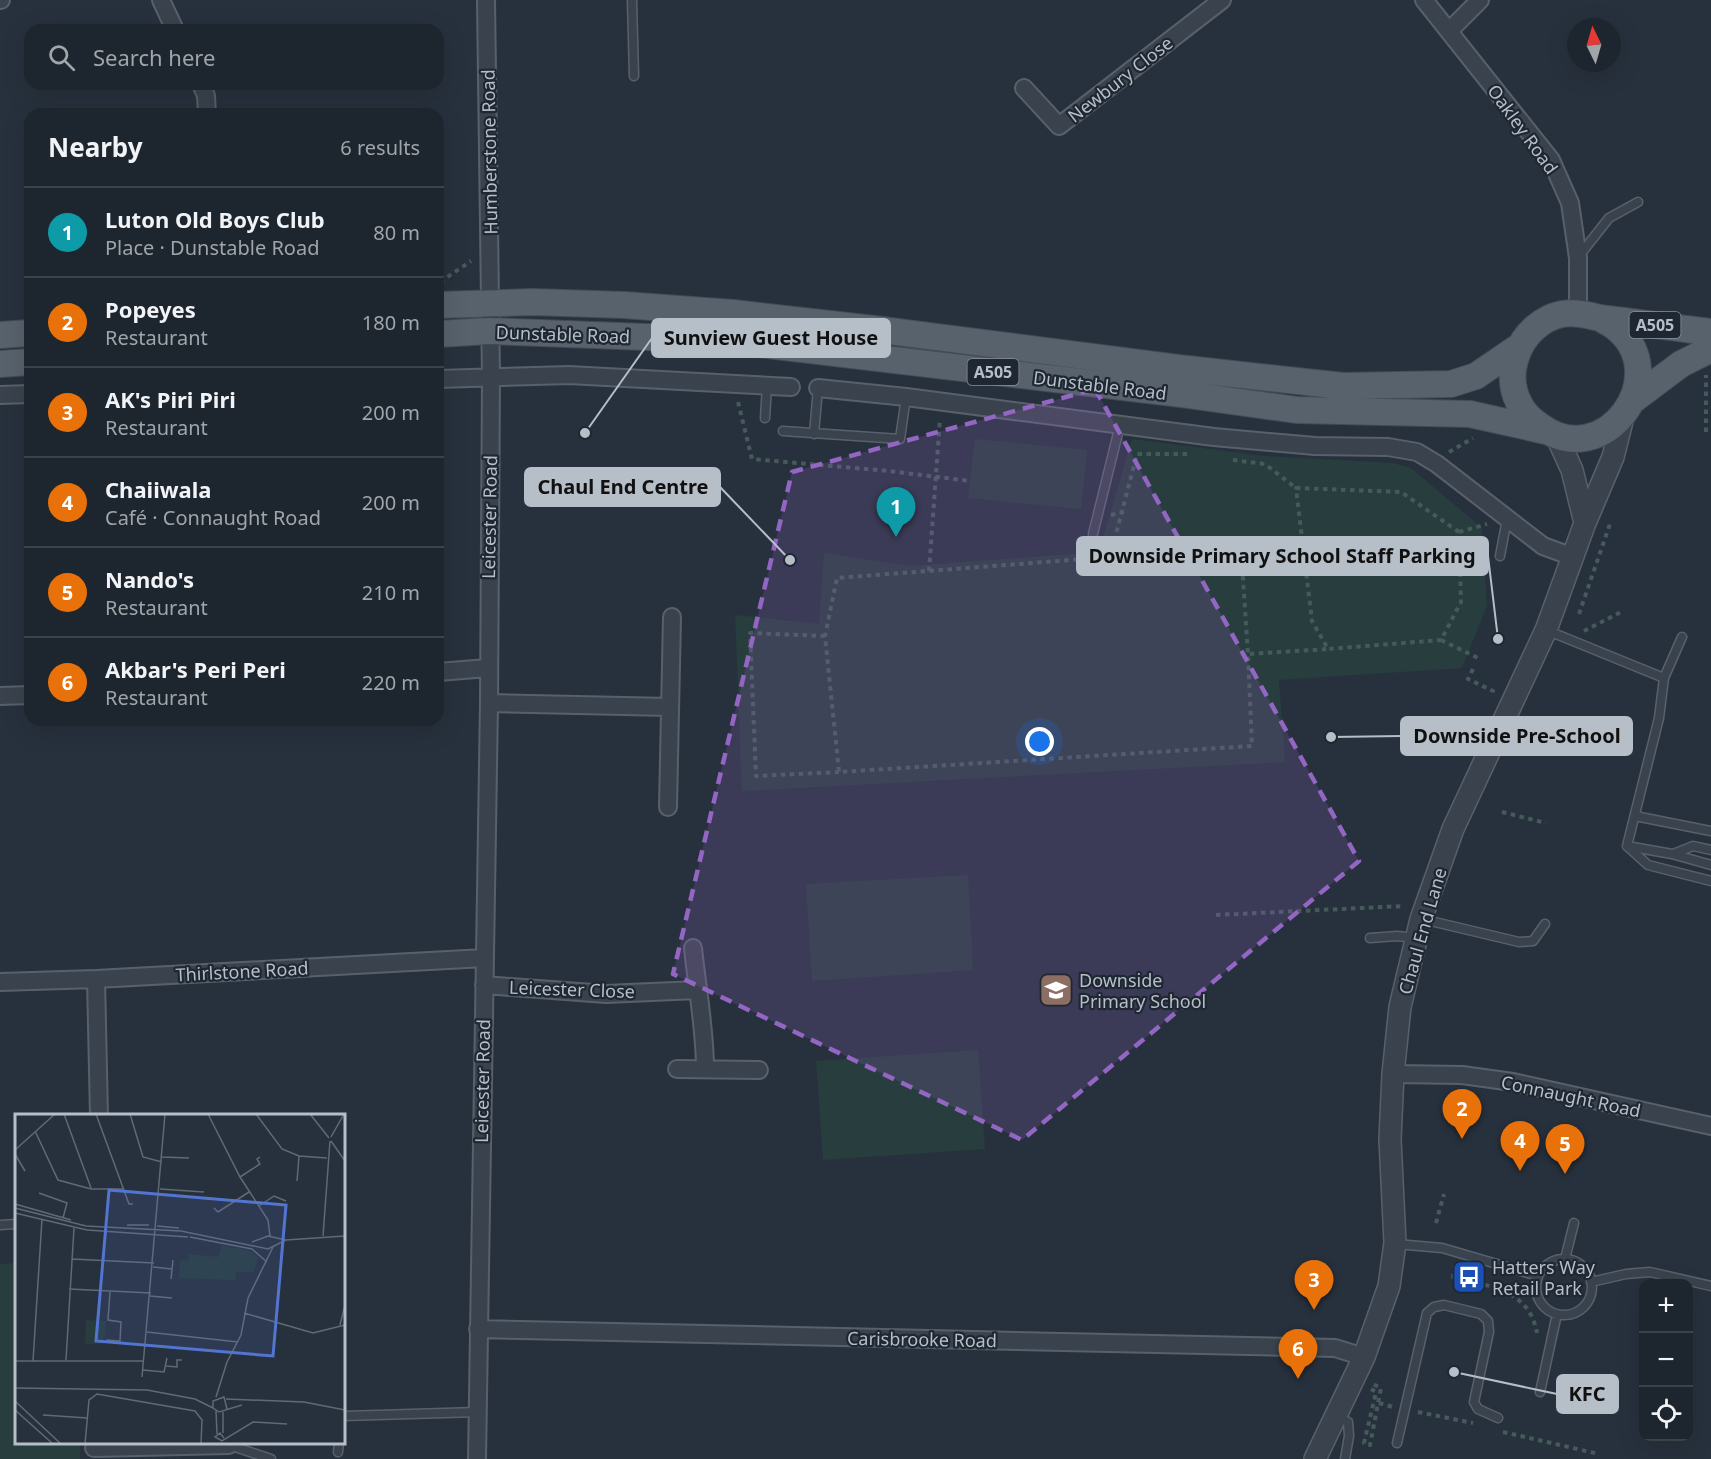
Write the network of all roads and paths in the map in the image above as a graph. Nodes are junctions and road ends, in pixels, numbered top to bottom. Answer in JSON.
{"nodes":[{"id":1,"x":161,"y":0,"type":"edge"},
{"id":2,"x":486,"y":0,"type":"edge"},
{"id":3,"x":632,"y":0,"type":"edge"},
{"id":4,"x":1222,"y":0,"type":"edge"},
{"id":5,"x":1424,"y":0,"type":"edge"},
{"id":6,"x":1480,"y":0,"type":"edge"},
{"id":7,"x":172,"y":24,"type":"edge"},
{"id":8,"x":1449,"y":31,"type":"junction"},
{"id":9,"x":634,"y":76,"type":"dead end"},
{"id":10,"x":1024,"y":88,"type":"dead end"},
{"id":11,"x":204,"y":90,"type":"edge"},
{"id":12,"x":207,"y":108,"type":"edge"},
{"id":13,"x":1638,"y":202,"type":"dead end"},
{"id":14,"x":1578,"y":258,"type":"junction"},
{"id":15,"x":474,"y":259,"type":"dead end"},
{"id":16,"x":444,"y":280,"type":"edge"},
{"id":17,"x":490,"y":303,"type":"junction"},
{"id":18,"x":444,"y":305,"type":"edge"},
{"id":19,"x":1589,"y":315,"type":"junction"},
{"id":20,"x":489,"y":330,"type":"junction"},
{"id":21,"x":24,"y":333,"type":"edge"},
{"id":22,"x":444,"y":334,"type":"edge"},
{"id":23,"x":0,"y":335,"type":"edge"},
{"id":24,"x":1520,"y":346,"type":"junction"},
{"id":25,"x":1709,"y":352,"type":"edge"},
{"id":26,"x":24,"y":362,"type":"edge"},
{"id":27,"x":0,"y":364,"type":"edge"},
{"id":28,"x":491,"y":377,"type":"junction"},
{"id":29,"x":1698,"y":378,"type":"dead end"},
{"id":30,"x":444,"y":379,"type":"edge"},
{"id":31,"x":736,"y":384,"type":"junction"},
{"id":32,"x":767,"y":386,"type":"junction"},
{"id":33,"x":791,"y":387,"type":"dead end"},
{"id":34,"x":818,"y":388,"type":"joint"},
{"id":35,"x":24,"y":394,"type":"edge"},
{"id":36,"x":0,"y":395,"type":"edge"},
{"id":37,"x":906,"y":397,"type":"junction"},
{"id":38,"x":941,"y":402,"type":"junction"},
{"id":39,"x":1628,"y":408,"type":"junction"},
{"id":40,"x":1482,"y":416,"type":"junction"},
{"id":41,"x":765,"y":418,"type":"dead end"},
{"id":42,"x":1120,"y":425,"type":"junction"},
{"id":43,"x":783,"y":431,"type":"dead end"},
{"id":44,"x":1706,"y":432,"type":"dead end"},
{"id":45,"x":1551,"y":433,"type":"junction"},
{"id":46,"x":814,"y":434,"type":"junction"},
{"id":47,"x":1196,"y":454,"type":"dead end"},
{"id":48,"x":1230,"y":459,"type":"dead end"},
{"id":49,"x":1432,"y":461,"type":"junction"},
{"id":50,"x":936,"y":477,"type":"junction"},
{"id":51,"x":970,"y":481,"type":"dead end"},
{"id":52,"x":1296,"y":488,"type":"junction"},
{"id":53,"x":1613,"y":513,"type":"dead end"},
{"id":54,"x":1507,"y":518,"type":"junction"},
{"id":55,"x":1585,"y":523,"type":"junction"},
{"id":56,"x":1093,"y":534,"type":"dead end"},
{"id":57,"x":1302,"y":544,"type":"junction"},
{"id":58,"x":1241,"y":549,"type":"junction"},
{"id":59,"x":1500,"y":556,"type":"dead end"},
{"id":60,"x":1110,"y":557,"type":"junction"},
{"id":61,"x":1573,"y":557,"type":"junction"},
{"id":62,"x":929,"y":571,"type":"junction"},
{"id":63,"x":1621,"y":612,"type":"dead end"},
{"id":64,"x":1579,"y":614,"type":"dead end"},
{"id":65,"x":672,"y":617,"type":"dead end"},
{"id":66,"x":1546,"y":630,"type":"junction"},
{"id":67,"x":825,"y":636,"type":"junction"},
{"id":68,"x":1682,"y":637,"type":"dead end"},
{"id":69,"x":1570,"y":638,"type":"junction"},
{"id":70,"x":1442,"y":639,"type":"junction"},
{"id":71,"x":1328,"y":649,"type":"junction"},
{"id":72,"x":1248,"y":654,"type":"junction"},
{"id":73,"x":1478,"y":658,"type":"dead end"},
{"id":74,"x":488,"y":668,"type":"junction"},
{"id":75,"x":1473,"y":669,"type":"dead end"},
{"id":76,"x":444,"y":672,"type":"edge"},
{"id":77,"x":1664,"y":678,"type":"junction"},
{"id":78,"x":24,"y":695,"type":"edge"},
{"id":79,"x":0,"y":696,"type":"edge"},
{"id":80,"x":1489,"y":702,"type":"dead end"},
{"id":81,"x":489,"y":703,"type":"junction"},
{"id":82,"x":670,"y":707,"type":"junction"},
{"id":83,"x":1424,"y":740,"type":"dead end"},
{"id":84,"x":1475,"y":754,"type":"junction"},
{"id":85,"x":839,"y":772,"type":"junction"},
{"id":86,"x":668,"y":807,"type":"dead end"},
{"id":87,"x":1502,"y":812,"type":"dead end"},
{"id":88,"x":1635,"y":816,"type":"junction"},
{"id":89,"x":1546,"y":823,"type":"dead end"},
{"id":90,"x":1711,"y":831,"type":"edge"},
{"id":91,"x":1627,"y":846,"type":"junction"},
{"id":92,"x":1711,"y":850,"type":"edge"},
{"id":93,"x":1672,"y":855,"type":"junction"},
{"id":94,"x":1711,"y":865,"type":"edge"},
{"id":95,"x":1711,"y":881,"type":"edge"},
{"id":96,"x":1216,"y":915,"type":"dead end"},
{"id":97,"x":1421,"y":920,"type":"junction"},
{"id":98,"x":1545,"y":924,"type":"dead end"},
{"id":99,"x":1370,"y":938,"type":"dead end"},
{"id":100,"x":693,"y":948,"type":"dead end"},
{"id":101,"x":485,"y":958,"type":"junction"},
{"id":102,"x":96,"y":979,"type":"junction"},
{"id":103,"x":0,"y":981,"type":"edge"},
{"id":104,"x":484,"y":985,"type":"junction"},
{"id":105,"x":697,"y":990,"type":"junction"},
{"id":106,"x":677,"y":1069,"type":"dead end"},
{"id":107,"x":705,"y":1069,"type":"junction"},
{"id":108,"x":759,"y":1070,"type":"dead end"},
{"id":109,"x":1393,"y":1074,"type":"junction"},
{"id":110,"x":99,"y":1114,"type":"edge"},
{"id":111,"x":1711,"y":1126,"type":"edge"},
{"id":112,"x":1444,"y":1194,"type":"dead end"},
{"id":113,"x":1436,"y":1223,"type":"dead end"},
{"id":114,"x":1574,"y":1223,"type":"dead end"},
{"id":115,"x":15,"y":1224,"type":"edge"},
{"id":116,"x":0,"y":1225,"type":"edge"},
{"id":117,"x":1395,"y":1243,"type":"junction"},
{"id":118,"x":1565,"y":1259,"type":"junction"},
{"id":119,"x":1538,"y":1276,"type":"junction"},
{"id":120,"x":1453,"y":1277,"type":"dead end"},
{"id":121,"x":1591,"y":1282,"type":"junction"},
{"id":122,"x":1711,"y":1286,"type":"edge"},
{"id":123,"x":1557,"y":1314,"type":"junction"},
{"id":124,"x":478,"y":1329,"type":"junction"},
{"id":125,"x":1537,"y":1336,"type":"dead end"},
{"id":126,"x":1364,"y":1357,"type":"junction"},
{"id":127,"x":1372,"y":1386,"type":"joint"},
{"id":128,"x":1540,"y":1392,"type":"dead end"},
{"id":129,"x":478,"y":1412,"type":"junction"},
{"id":130,"x":1335,"y":1415,"type":"junction"},
{"id":131,"x":345,"y":1416,"type":"edge"},
{"id":132,"x":1498,"y":1418,"type":"dead end"},
{"id":133,"x":1397,"y":1443,"type":"dead end"},
{"id":134,"x":229,"y":1444,"type":"edge"},
{"id":135,"x":94,"y":1448,"type":"dead end"},
{"id":136,"x":271,"y":1459,"type":"edge"},
{"id":137,"x":477,"y":1459,"type":"edge"},
{"id":138,"x":1315,"y":1459,"type":"edge"},
{"id":139,"x":1345,"y":1459,"type":"edge"}],
"edges":[{"from":1,"to":7,"type":"street"},
{"from":2,"to":17,"type":"street","name":"Humberstone Road"},
{"from":3,"to":9,"type":"lane"},
{"from":4,"to":10,"type":"street","name":"Newbury Close"},
{"from":5,"to":8,"type":"street","name":"Oakley Road"},
{"from":6,"to":8,"type":"street"},
{"from":8,"to":14,"type":"street","name":"Oakley Road"},
{"from":11,"to":12,"type":"street"},
{"from":13,"to":14,"type":"lane"},
{"from":14,"to":19,"type":"street","name":"Oakley Road"},
{"from":15,"to":16,"type":"path"},
{"from":17,"to":18,"type":"main road","name":"Dunstable Road"},
{"from":17,"to":20,"type":"street","name":"Humberstone Road"},
{"from":17,"to":24,"type":"main road","name":"Dunstable Road","number":"A505"},
{"from":19,"to":24,"type":"main road"},
{"from":19,"to":25,"type":"main road","number":"A505"},
{"from":19,"to":39,"type":"main road"},
{"from":20,"to":22,"type":"main road","name":"Dunstable Road","number":"A505"},
{"from":20,"to":28,"type":"street","name":"Leicester Road"},
{"from":20,"to":40,"type":"main road","name":"Dunstable Road","number":"A505"},
{"from":21,"to":23,"type":"main road"},
{"from":24,"to":45,"type":"main road"},
{"from":25,"to":29,"type":"path"},
{"from":25,"to":39,"type":"main road","number":"A505"},
{"from":25,"to":44,"type":"path"},
{"from":26,"to":27,"type":"main road"},
{"from":28,"to":30,"type":"street"},
{"from":28,"to":31,"type":"street"},
{"from":28,"to":74,"type":"street","name":"Leicester Road"},
{"from":31,"to":32,"type":"street"},
{"from":31,"to":50,"type":"path"},
{"from":32,"to":33,"type":"street"},
{"from":32,"to":41,"type":"lane"},
{"from":34,"to":37,"type":"street","name":"Dunstable Road"},
{"from":34,"to":46,"type":"lane"},
{"from":35,"to":36,"type":"street"},
{"from":37,"to":38,"type":"street","name":"Dunstable Road"},
{"from":37,"to":46,"type":"lane"},
{"from":38,"to":42,"type":"street","name":"Dunstable Road"},
{"from":38,"to":50,"type":"path"},
{"from":39,"to":45,"type":"main road"},
{"from":39,"to":55,"type":"street","name":"Chaul End Lane"},
{"from":40,"to":45,"type":"main road","name":"Dunstable Road","number":"A505"},
{"from":40,"to":49,"type":"path"},
{"from":42,"to":49,"type":"street","name":"Dunstable Road"},
{"from":42,"to":56,"type":"lane"},
{"from":43,"to":46,"type":"lane"},
{"from":45,"to":55,"type":"street"},
{"from":47,"to":60,"type":"path"},
{"from":48,"to":52,"type":"path"},
{"from":49,"to":54,"type":"street","name":"Dunstable Road"},
{"from":50,"to":51,"type":"path"},
{"from":50,"to":62,"type":"path"},
{"from":52,"to":57,"type":"path"},
{"from":52,"to":70,"type":"path"},
{"from":53,"to":64,"type":"path"},
{"from":54,"to":59,"type":"lane"},
{"from":54,"to":61,"type":"street","name":"Dunstable Road"},
{"from":55,"to":61,"type":"street","name":"Chaul End Lane"},
{"from":57,"to":58,"type":"path"},
{"from":57,"to":71,"type":"path"},
{"from":58,"to":60,"type":"path"},
{"from":58,"to":72,"type":"path"},
{"from":60,"to":62,"type":"path"},
{"from":61,"to":66,"type":"street","name":"Chaul End Lane"},
{"from":62,"to":67,"type":"path"},
{"from":63,"to":69,"type":"path"},
{"from":65,"to":82,"type":"street"},
{"from":66,"to":69,"type":"lane"},
{"from":66,"to":84,"type":"street","name":"Chaul End Lane"},
{"from":67,"to":85,"type":"path"},
{"from":67,"to":85,"type":"path"},
{"from":68,"to":77,"type":"lane"},
{"from":69,"to":77,"type":"lane"},
{"from":70,"to":71,"type":"path"},
{"from":70,"to":73,"type":"path"},
{"from":71,"to":72,"type":"path"},
{"from":72,"to":85,"type":"path"},
{"from":74,"to":76,"type":"street"},
{"from":74,"to":81,"type":"street","name":"Leicester Road"},
{"from":75,"to":80,"type":"path"},
{"from":77,"to":88,"type":"lane"},
{"from":78,"to":79,"type":"street"},
{"from":81,"to":82,"type":"street"},
{"from":81,"to":101,"type":"street","name":"Leicester Road"},
{"from":82,"to":86,"type":"street"},
{"from":83,"to":84,"type":"path"},
{"from":84,"to":97,"type":"street","name":"Chaul End Lane"},
{"from":87,"to":89,"type":"path"},
{"from":88,"to":90,"type":"lane"},
{"from":88,"to":91,"type":"lane"},
{"from":91,"to":93,"type":"lane"},
{"from":91,"to":95,"type":"lane"},
{"from":92,"to":93,"type":"lane"},
{"from":93,"to":94,"type":"lane"},
{"from":96,"to":97,"type":"path"},
{"from":97,"to":98,"type":"lane"},
{"from":97,"to":99,"type":"lane"},
{"from":97,"to":109,"type":"street","name":"Chaul End Lane"},
{"from":100,"to":105,"type":"street"},
{"from":101,"to":102,"type":"street","name":"Thirlstone Road"},
{"from":101,"to":104,"type":"street","name":"Leicester Road"},
{"from":102,"to":103,"type":"street","name":"Thirlstone Road"},
{"from":102,"to":110,"type":"street"},
{"from":104,"to":105,"type":"street","name":"Leicester Close"},
{"from":104,"to":124,"type":"street","name":"Leicester Road"},
{"from":105,"to":107,"type":"street"},
{"from":106,"to":107,"type":"street"},
{"from":107,"to":108,"type":"street"},
{"from":109,"to":111,"type":"street","name":"Connaught Road"},
{"from":109,"to":117,"type":"street","name":"Chaul End Lane"},
{"from":112,"to":113,"type":"path"},
{"from":114,"to":118,"type":"lane"},
{"from":115,"to":116,"type":"lane"},
{"from":117,"to":119,"type":"lane"},
{"from":117,"to":126,"type":"street","name":"Chaul End Lane"},
{"from":118,"to":119,"type":"lane"},
{"from":118,"to":121,"type":"lane"},
{"from":119,"to":123,"type":"lane"},
{"from":120,"to":125,"type":"path"},
{"from":121,"to":122,"type":"lane"},
{"from":121,"to":123,"type":"lane"},
{"from":123,"to":128,"type":"lane"},
{"from":124,"to":126,"type":"street","name":"Carisbrooke Road"},
{"from":124,"to":129,"type":"street","name":"Leicester Road"},
{"from":126,"to":130,"type":"street","name":"Chaul End Lane"},
{"from":127,"to":127,"type":"path"},
{"from":129,"to":131,"type":"lane"},
{"from":129,"to":137,"type":"street","name":"Leicester Road"},
{"from":130,"to":138,"type":"street","name":"Chaul End Lane"},
{"from":130,"to":139,"type":"lane"},
{"from":132,"to":133,"type":"lane"},
{"from":134,"to":135,"type":"street"},
{"from":134,"to":136,"type":"lane"}]}
